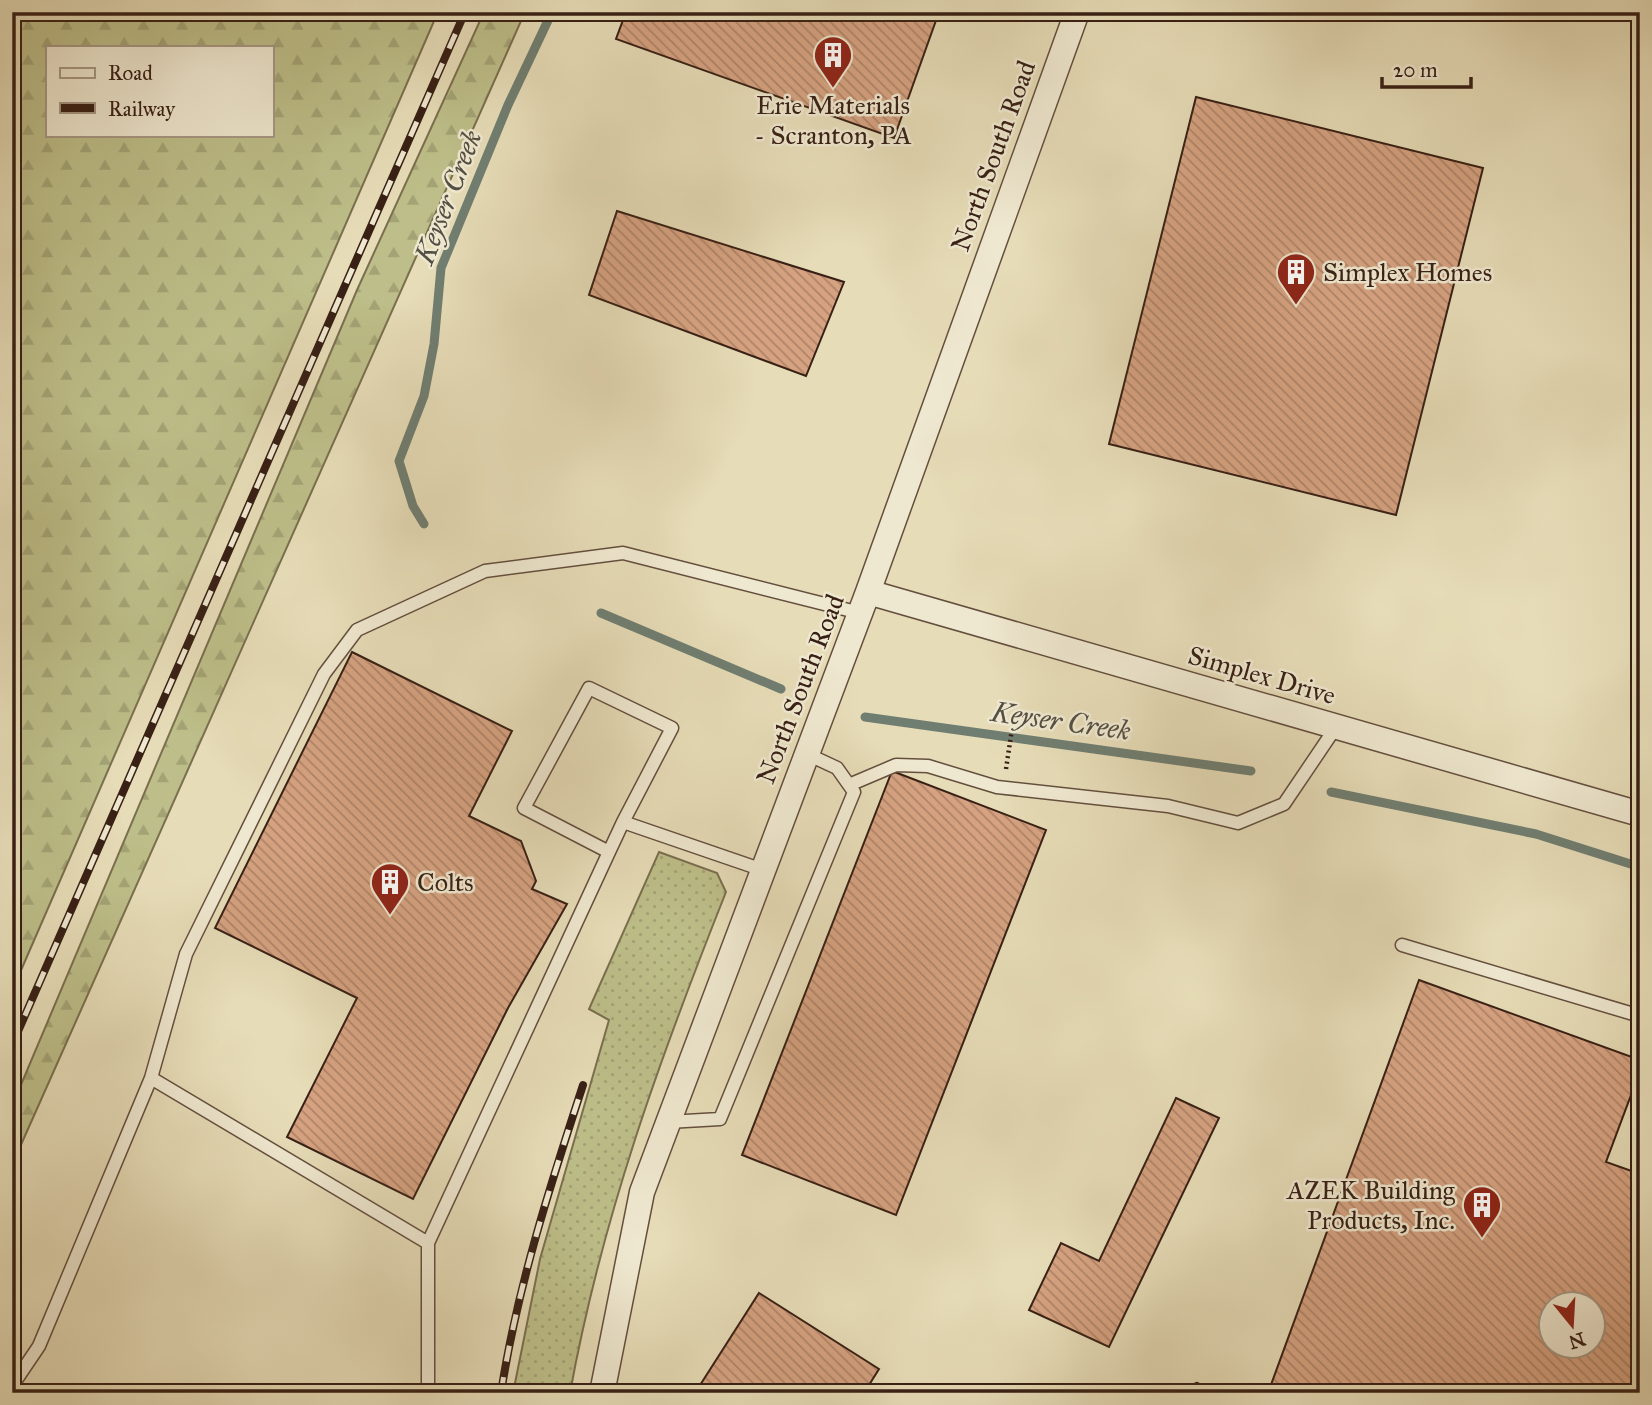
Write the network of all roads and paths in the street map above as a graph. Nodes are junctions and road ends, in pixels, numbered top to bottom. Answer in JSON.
{"nodes":[{"id":1,"x":1077,"y":12,"type":"edge"},
{"id":2,"x":864,"y":603,"type":"junction"},
{"id":3,"x":1336,"y":727,"type":"junction"},
{"id":4,"x":1013,"y":729,"type":"dead end"},
{"id":5,"x":807,"y":754,"type":"junction"},
{"id":6,"x":1007,"y":762,"type":"dead end"},
{"id":7,"x":849,"y":785,"type":"junction"},
{"id":8,"x":1640,"y":814,"type":"edge"},
{"id":9,"x":623,"y":822,"type":"junction"},
{"id":10,"x":609,"y":852,"type":"junction"},
{"id":11,"x":763,"y":870,"type":"junction"},
{"id":12,"x":1402,"y":945,"type":"dead end"},
{"id":13,"x":1640,"y":1016,"type":"edge"},
{"id":14,"x":151,"y":1078,"type":"junction"},
{"id":15,"x":668,"y":1122,"type":"junction"},
{"id":16,"x":428,"y":1243,"type":"junction"},
{"id":17,"x":12,"y":1386,"type":"edge"},
{"id":18,"x":428,"y":1393,"type":"edge"},
{"id":19,"x":602,"y":1393,"type":"edge"}],
"edges":[{"from":1,"to":2,"type":"street","name":"North South Road"},
{"from":2,"to":3,"type":"street","name":"Simplex Drive"},
{"from":2,"to":5,"type":"street","name":"North South Road"},
{"from":2,"to":14,"type":"lane"},
{"from":3,"to":7,"type":"lane"},
{"from":3,"to":8,"type":"street","name":"Simplex Drive"},
{"from":4,"to":6,"type":"path"},
{"from":5,"to":7,"type":"lane"},
{"from":5,"to":11,"type":"street","name":"North South Road"},
{"from":7,"to":15,"type":"lane"},
{"from":9,"to":10,"type":"lane"},
{"from":9,"to":10,"type":"lane"},
{"from":9,"to":11,"type":"lane"},
{"from":10,"to":16,"type":"lane"},
{"from":11,"to":15,"type":"street","name":"North South Road"},
{"from":12,"to":13,"type":"lane"},
{"from":14,"to":16,"type":"lane"},
{"from":14,"to":17,"type":"lane"},
{"from":15,"to":19,"type":"street","name":"North South Road"},
{"from":16,"to":18,"type":"lane"}]}
